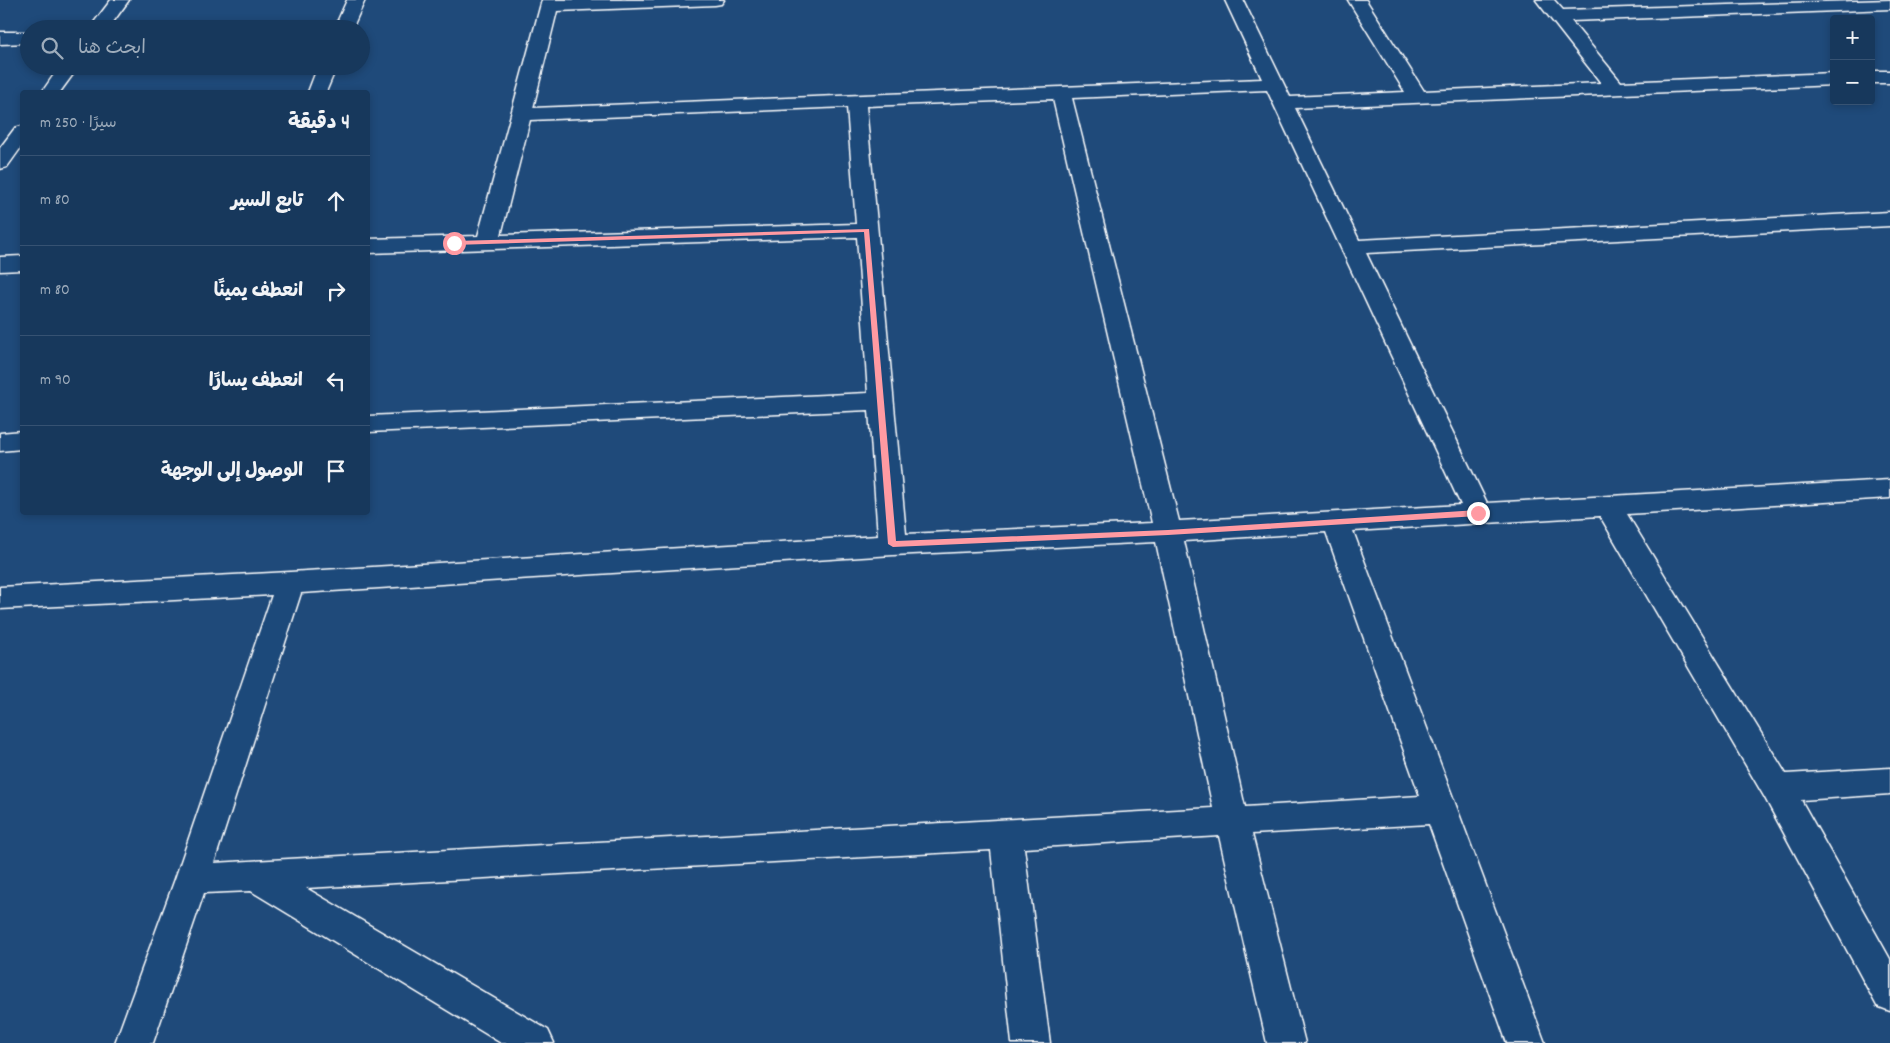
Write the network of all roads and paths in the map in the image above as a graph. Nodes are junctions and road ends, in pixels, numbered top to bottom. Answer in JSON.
{"nodes":[{"id":1,"x":120,"y":0,"type":"edge"},
{"id":2,"x":356,"y":0,"type":"edge"},
{"id":3,"x":716,"y":0,"type":"edge"},
{"id":4,"x":1234,"y":0,"type":"edge"},
{"id":5,"x":1357,"y":0,"type":"edge"},
{"id":6,"x":1545,"y":0,"type":"edge"},
{"id":7,"x":550,"y":3,"type":"edge"},
{"id":8,"x":1882,"y":5,"type":"edge"},
{"id":9,"x":1557,"y":16,"type":"junction"},
{"id":10,"x":1890,"y":18,"type":"edge"},
{"id":11,"x":105,"y":20,"type":"edge"},
{"id":12,"x":348,"y":20,"type":"edge"},
{"id":13,"x":20,"y":37,"type":"edge"},
{"id":14,"x":0,"y":38,"type":"edge"},
{"id":15,"x":63,"y":75,"type":"edge"},
{"id":16,"x":324,"y":75,"type":"edge"},
{"id":17,"x":1875,"y":77,"type":"edge"},
{"id":18,"x":1890,"y":77,"type":"edge"},
{"id":19,"x":1830,"y":79,"type":"edge"},
{"id":20,"x":1615,"y":88,"type":"junction"},
{"id":21,"x":52,"y":90,"type":"edge"},
{"id":22,"x":317,"y":90,"type":"edge"},
{"id":23,"x":1061,"y":93,"type":"junction"},
{"id":24,"x":1278,"y":94,"type":"junction"},
{"id":25,"x":1418,"y":97,"type":"junction"},
{"id":26,"x":856,"y":101,"type":"junction"},
{"id":27,"x":522,"y":114,"type":"junction"},
{"id":28,"x":20,"y":135,"type":"edge"},
{"id":29,"x":0,"y":163,"type":"edge"},
{"id":30,"x":1890,"y":219,"type":"edge"},
{"id":31,"x":867,"y":230,"type":"junction"},
{"id":32,"x":488,"y":241,"type":"junction"},
{"id":33,"x":370,"y":246,"type":"edge"},
{"id":34,"x":1351,"y":247,"type":"junction"},
{"id":35,"x":20,"y":263,"type":"edge"},
{"id":36,"x":0,"y":264,"type":"edge"},
{"id":37,"x":880,"y":401,"type":"junction"},
{"id":38,"x":370,"y":424,"type":"edge"},
{"id":39,"x":20,"y":440,"type":"edge"},
{"id":40,"x":0,"y":442,"type":"edge"},
{"id":41,"x":1890,"y":489,"type":"edge"},
{"id":42,"x":1608,"y":506,"type":"junction"},
{"id":43,"x":1478,"y":513,"type":"junction"},
{"id":44,"x":1336,"y":522,"type":"junction"},
{"id":45,"x":1168,"y":532,"type":"junction"},
{"id":46,"x":893,"y":544,"type":"junction"},
{"id":47,"x":290,"y":583,"type":"junction"},
{"id":48,"x":0,"y":598,"type":"edge"},
{"id":49,"x":1890,"y":782,"type":"edge"},
{"id":50,"x":1777,"y":788,"type":"junction"},
{"id":51,"x":1441,"y":808,"type":"junction"},
{"id":52,"x":1232,"y":821,"type":"junction"},
{"id":53,"x":1006,"y":835,"type":"junction"},
{"id":54,"x":256,"y":876,"type":"junction"},
{"id":55,"x":192,"y":879,"type":"junction"},
{"id":56,"x":1890,"y":994,"type":"edge"},
{"id":57,"x":134,"y":1043,"type":"edge"},
{"id":58,"x":535,"y":1043,"type":"edge"},
{"id":59,"x":1031,"y":1043,"type":"edge"},
{"id":60,"x":1286,"y":1043,"type":"edge"},
{"id":61,"x":1526,"y":1043,"type":"edge"}],
"edges":[{"from":1,"to":11,"type":"street"},
{"from":2,"to":12,"type":"street"},
{"from":3,"to":7,"type":"street"},
{"from":4,"to":24,"type":"street"},
{"from":5,"to":25,"type":"street"},
{"from":6,"to":9,"type":"street"},
{"from":7,"to":27,"type":"street"},
{"from":8,"to":9,"type":"street"},
{"from":8,"to":10,"type":"street"},
{"from":9,"to":20,"type":"street"},
{"from":13,"to":14,"type":"street"},
{"from":15,"to":21,"type":"street"},
{"from":16,"to":22,"type":"street"},
{"from":17,"to":18,"type":"street"},
{"from":19,"to":20,"type":"street"},
{"from":20,"to":25,"type":"street"},
{"from":23,"to":24,"type":"street"},
{"from":23,"to":26,"type":"street"},
{"from":23,"to":45,"type":"street"},
{"from":24,"to":25,"type":"street"},
{"from":24,"to":34,"type":"street"},
{"from":26,"to":27,"type":"street"},
{"from":26,"to":31,"type":"street"},
{"from":27,"to":32,"type":"street"},
{"from":28,"to":29,"type":"street"},
{"from":30,"to":34,"type":"street"},
{"from":31,"to":32,"type":"street"},
{"from":31,"to":37,"type":"street"},
{"from":32,"to":33,"type":"street"},
{"from":34,"to":43,"type":"street"},
{"from":35,"to":36,"type":"street"},
{"from":37,"to":38,"type":"street"},
{"from":37,"to":46,"type":"street"},
{"from":39,"to":40,"type":"street"},
{"from":41,"to":42,"type":"street"},
{"from":42,"to":43,"type":"street"},
{"from":42,"to":50,"type":"street"},
{"from":43,"to":44,"type":"street"},
{"from":44,"to":45,"type":"street"},
{"from":44,"to":51,"type":"street"},
{"from":45,"to":46,"type":"street"},
{"from":45,"to":52,"type":"street"},
{"from":46,"to":47,"type":"street"},
{"from":47,"to":48,"type":"street"},
{"from":47,"to":55,"type":"street"},
{"from":49,"to":50,"type":"street"},
{"from":50,"to":56,"type":"street"},
{"from":51,"to":52,"type":"street"},
{"from":51,"to":61,"type":"street"},
{"from":52,"to":53,"type":"street"},
{"from":52,"to":60,"type":"street"},
{"from":53,"to":54,"type":"street"},
{"from":53,"to":59,"type":"street"},
{"from":54,"to":55,"type":"street"},
{"from":54,"to":58,"type":"street"},
{"from":55,"to":57,"type":"street"}]}
